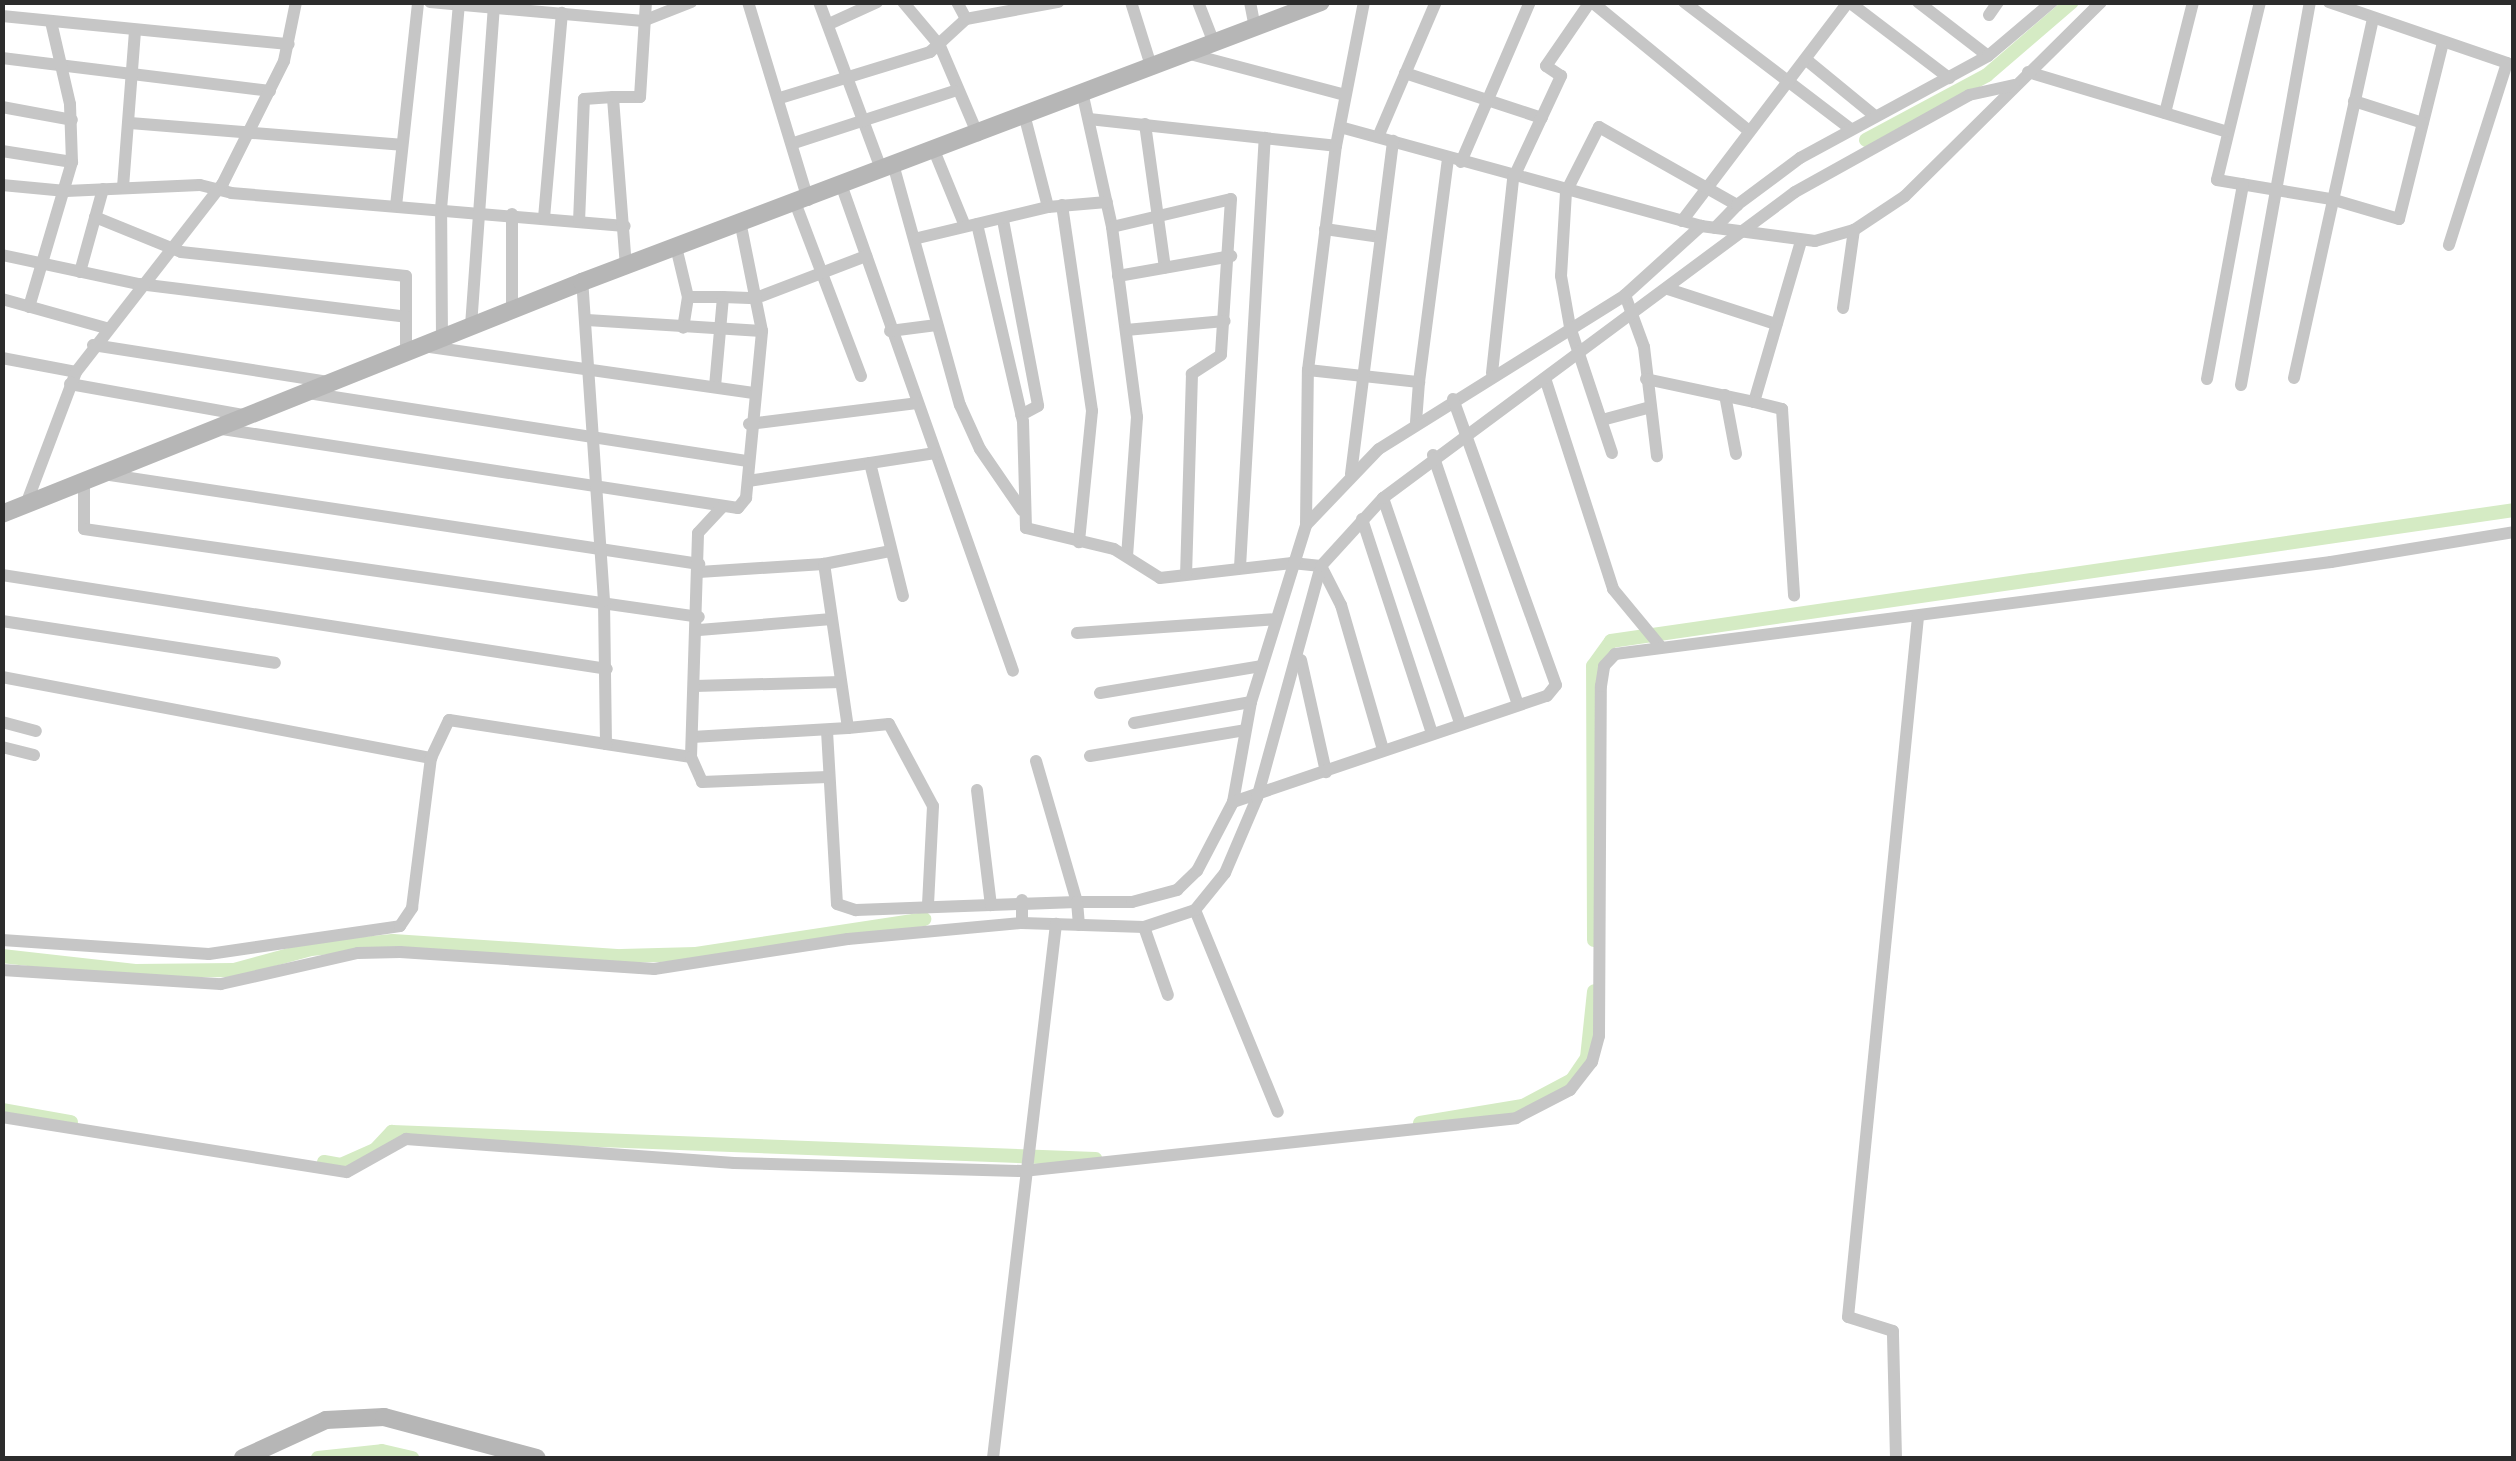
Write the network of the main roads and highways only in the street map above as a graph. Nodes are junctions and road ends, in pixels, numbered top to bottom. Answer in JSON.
{"nodes":[{"id":1,"x":1321,"y":2,"type":"edge"},
{"id":2,"x":2,"y":514,"type":"edge"},
{"id":3,"x":243,"y":1458,"type":"edge"},
{"id":4,"x":536,"y":1458,"type":"edge"}],
"edges":[{"from":1,"to":2,"type":"main road"},
{"from":3,"to":4,"type":"main road"}]}
